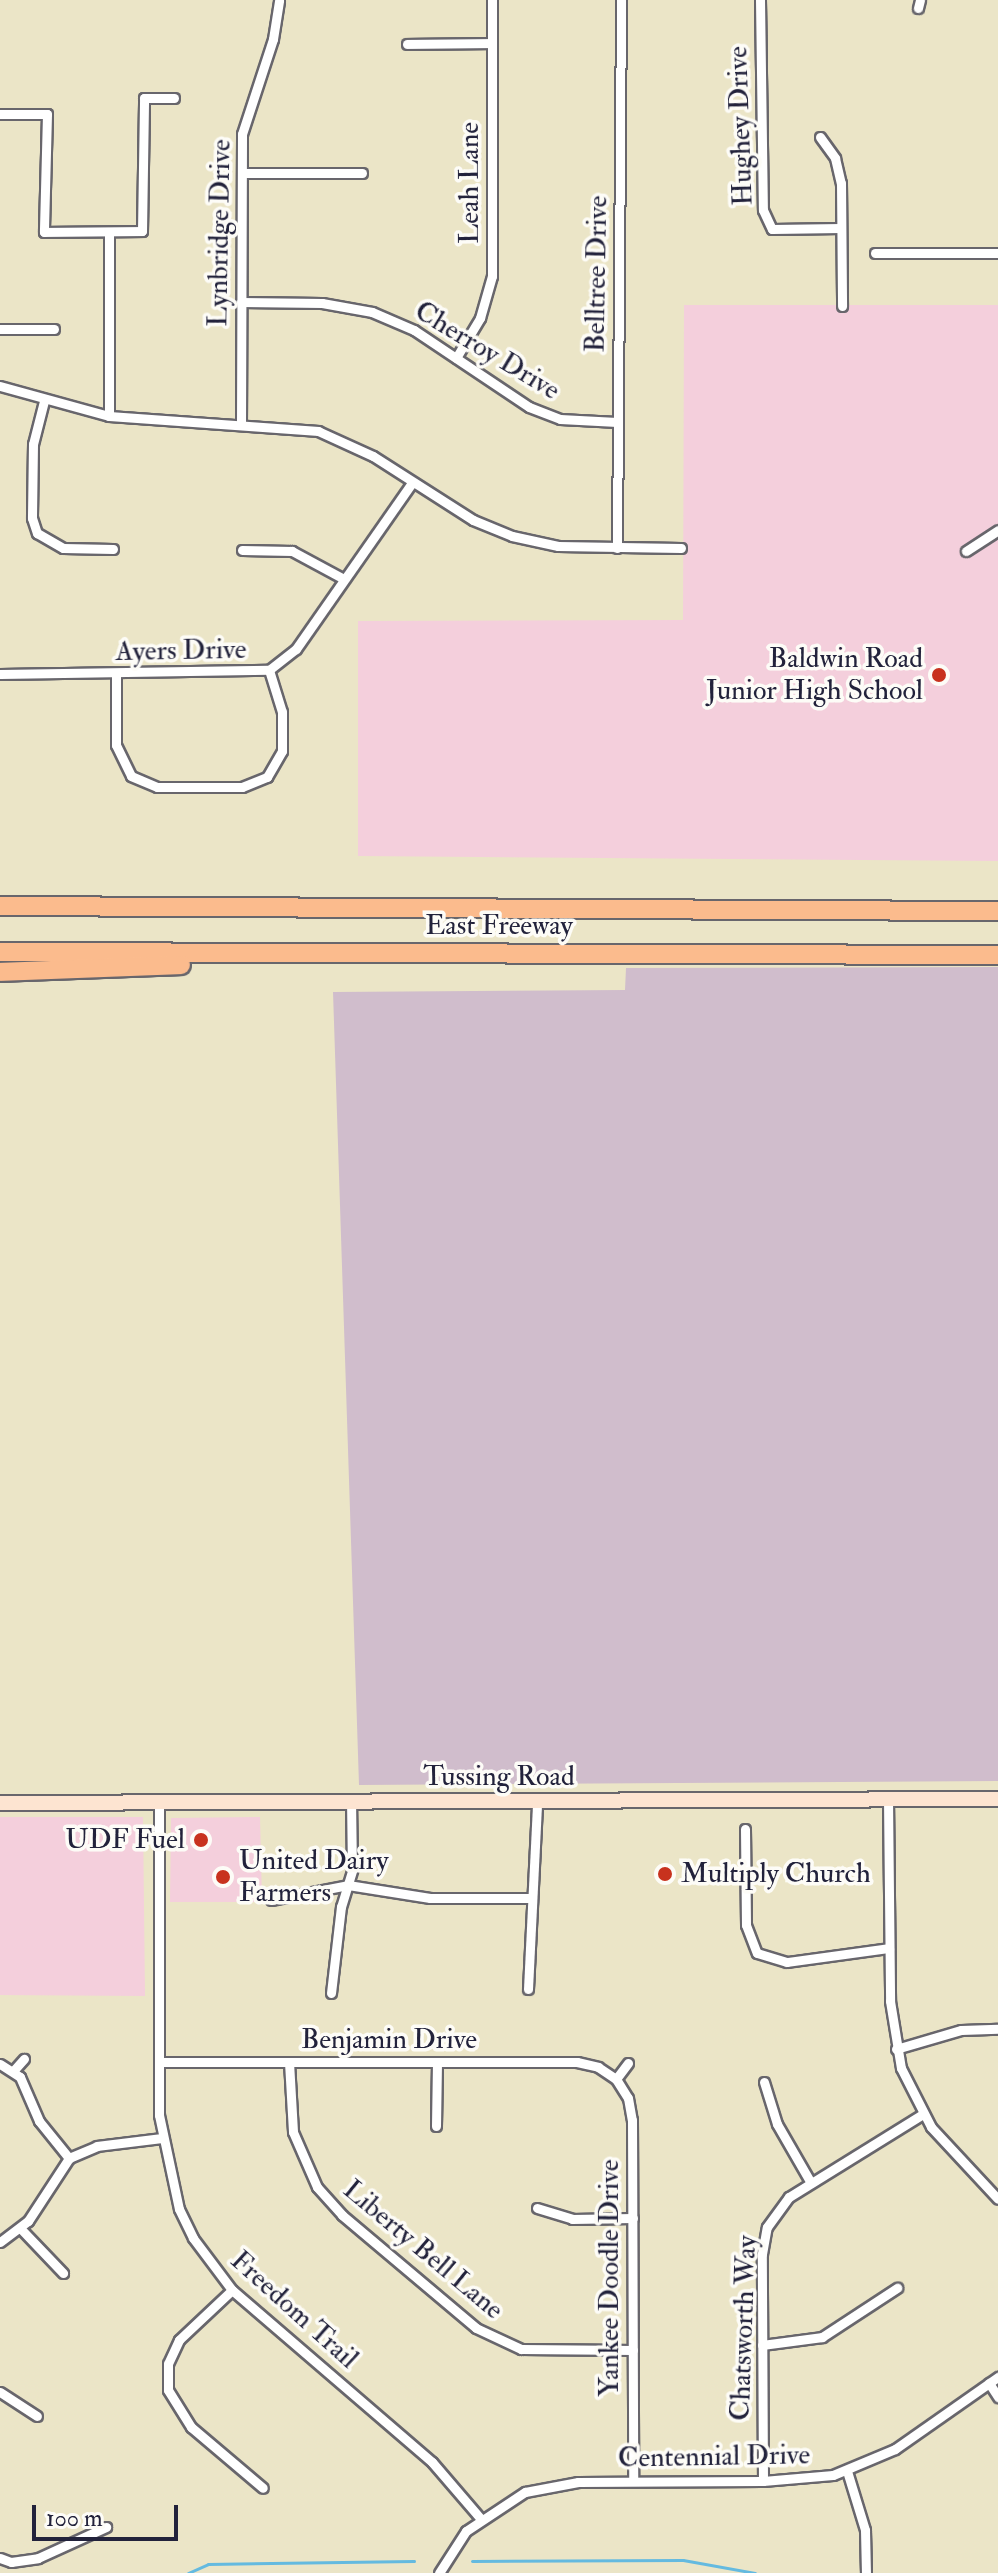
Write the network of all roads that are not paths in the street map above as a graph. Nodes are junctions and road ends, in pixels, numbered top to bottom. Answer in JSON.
{"nodes":[{"id":1,"x":279,"y":0,"type":"edge"},
{"id":2,"x":492,"y":0,"type":"edge"},
{"id":3,"x":621,"y":0,"type":"edge"},
{"id":4,"x":760,"y":0,"type":"edge"},
{"id":5,"x":492,"y":43,"type":"junction"},
{"id":6,"x":407,"y":44,"type":"dead end"},
{"id":7,"x":174,"y":98,"type":"dead end"},
{"id":8,"x":0,"y":114,"type":"edge"},
{"id":9,"x":820,"y":137,"type":"dead end"},
{"id":10,"x":242,"y":173,"type":"junction"},
{"id":11,"x":362,"y":173,"type":"dead end"},
{"id":12,"x":841,"y":228,"type":"junction"},
{"id":13,"x":109,"y":232,"type":"junction"},
{"id":14,"x":875,"y":253,"type":"dead end"},
{"id":15,"x":998,"y":253,"type":"edge"},
{"id":16,"x":241,"y":302,"type":"junction"},
{"id":17,"x":842,"y":306,"type":"dead end"},
{"id":18,"x":0,"y":329,"type":"edge"},
{"id":19,"x":54,"y":329,"type":"dead end"},
{"id":20,"x":456,"y":358,"type":"junction"},
{"id":21,"x":0,"y":386,"type":"edge"},
{"id":22,"x":44,"y":401,"type":"junction"},
{"id":23,"x":109,"y":416,"type":"junction"},
{"id":24,"x":617,"y":422,"type":"junction"},
{"id":25,"x":241,"y":424,"type":"junction"},
{"id":26,"x":412,"y":483,"type":"junction"},
{"id":27,"x":998,"y":530,"type":"edge"},
{"id":28,"x":617,"y":548,"type":"junction"},
{"id":29,"x":681,"y":548,"type":"dead end"},
{"id":30,"x":113,"y":549,"type":"dead end"},
{"id":31,"x":242,"y":550,"type":"dead end"},
{"id":32,"x":966,"y":551,"type":"dead end"},
{"id":33,"x":344,"y":579,"type":"junction"},
{"id":34,"x":269,"y":670,"type":"junction"},
{"id":35,"x":0,"y":674,"type":"edge"},
{"id":36,"x":116,"y":674,"type":"junction"},
{"id":37,"x":0,"y":906,"type":"edge"},
{"id":38,"x":998,"y":911,"type":"edge"},
{"id":39,"x":0,"y":952,"type":"edge"},
{"id":40,"x":508,"y":955,"type":"junction"},
{"id":41,"x":998,"y":955,"type":"edge"},
{"id":42,"x":0,"y":972,"type":"edge"},
{"id":43,"x":888,"y":1799,"type":"junction"},
{"id":44,"x":998,"y":1799,"type":"edge"},
{"id":45,"x":159,"y":1802,"type":"junction"},
{"id":46,"x":351,"y":1802,"type":"junction"},
{"id":47,"x":0,"y":1803,"type":"edge"},
{"id":48,"x":537,"y":1804,"type":"junction"},
{"id":49,"x":745,"y":1829,"type":"dead end"},
{"id":50,"x":348,"y":1885,"type":"junction"},
{"id":51,"x":530,"y":1898,"type":"junction"},
{"id":52,"x":271,"y":1900,"type":"dead end"},
{"id":53,"x":889,"y":1948,"type":"junction"},
{"id":54,"x":528,"y":1989,"type":"dead end"},
{"id":55,"x":331,"y":1993,"type":"dead end"},
{"id":56,"x":998,"y":2029,"type":"edge"},
{"id":57,"x":896,"y":2049,"type":"junction"},
{"id":58,"x":24,"y":2059,"type":"dead end"},
{"id":59,"x":159,"y":2062,"type":"junction"},
{"id":60,"x":289,"y":2062,"type":"junction"},
{"id":61,"x":437,"y":2062,"type":"junction"},
{"id":62,"x":628,"y":2063,"type":"dead end"},
{"id":63,"x":0,"y":2064,"type":"edge"},
{"id":64,"x":14,"y":2070,"type":"junction"},
{"id":65,"x":616,"y":2079,"type":"junction"},
{"id":66,"x":764,"y":2082,"type":"dead end"},
{"id":67,"x":923,"y":2114,"type":"junction"},
{"id":68,"x":436,"y":2126,"type":"dead end"},
{"id":69,"x":162,"y":2138,"type":"junction"},
{"id":70,"x":69,"y":2158,"type":"junction"},
{"id":71,"x":811,"y":2183,"type":"junction"},
{"id":72,"x":998,"y":2199,"type":"edge"},
{"id":73,"x":537,"y":2208,"type":"dead end"},
{"id":74,"x":633,"y":2218,"type":"junction"},
{"id":75,"x":21,"y":2229,"type":"junction"},
{"id":76,"x":0,"y":2242,"type":"edge"},
{"id":77,"x":63,"y":2273,"type":"dead end"},
{"id":78,"x":897,"y":2288,"type":"dead end"},
{"id":79,"x":232,"y":2290,"type":"junction"},
{"id":80,"x":762,"y":2345,"type":"junction"},
{"id":81,"x":633,"y":2350,"type":"junction"},
{"id":82,"x":998,"y":2377,"type":"edge"},
{"id":83,"x":989,"y":2383,"type":"junction"},
{"id":84,"x":0,"y":2392,"type":"edge"},
{"id":85,"x":998,"y":2397,"type":"edge"},
{"id":86,"x":37,"y":2416,"type":"dead end"},
{"id":87,"x":847,"y":2471,"type":"junction"},
{"id":88,"x":633,"y":2481,"type":"junction"},
{"id":89,"x":763,"y":2481,"type":"junction"},
{"id":90,"x":263,"y":2488,"type":"dead end"},
{"id":91,"x":480,"y":2518,"type":"junction"},
{"id":92,"x":106,"y":2527,"type":"dead end"},
{"id":93,"x":0,"y":2558,"type":"edge"},
{"id":94,"x":439,"y":2573,"type":"edge"},
{"id":95,"x":866,"y":2573,"type":"edge"}],
"edges":[{"from":1,"to":10,"type":"street","name":"Lynbridge Drive"},
{"from":2,"to":5,"type":"street","name":"Leah Lane"},
{"from":3,"to":24,"type":"street","name":"Belltree Drive"},
{"from":4,"to":12,"type":"street","name":"Hughey Drive"},
{"from":5,"to":6,"type":"street"},
{"from":5,"to":20,"type":"street","name":"Leah Lane"},
{"from":7,"to":13,"type":"street"},
{"from":8,"to":13,"type":"street"},
{"from":9,"to":12,"type":"street"},
{"from":10,"to":11,"type":"street"},
{"from":10,"to":16,"type":"street","name":"Lynbridge Drive"},
{"from":12,"to":17,"type":"street"},
{"from":13,"to":23,"type":"street"},
{"from":14,"to":15,"type":"street"},
{"from":16,"to":20,"type":"street","name":"Cherroy Drive"},
{"from":16,"to":25,"type":"street","name":"Lynbridge Drive"},
{"from":18,"to":19,"type":"street"},
{"from":20,"to":24,"type":"street","name":"Cherroy Drive"},
{"from":21,"to":22,"type":"street"},
{"from":22,"to":23,"type":"street"},
{"from":22,"to":30,"type":"street"},
{"from":23,"to":25,"type":"street"},
{"from":24,"to":28,"type":"street","name":"Belltree Drive"},
{"from":25,"to":26,"type":"street"},
{"from":26,"to":28,"type":"street"},
{"from":26,"to":33,"type":"street","name":"Ayers Drive"},
{"from":27,"to":32,"type":"street"},
{"from":28,"to":29,"type":"street"},
{"from":31,"to":33,"type":"street"},
{"from":33,"to":34,"type":"street","name":"Ayers Drive"},
{"from":34,"to":36,"type":"street","name":"Ayers Drive"},
{"from":34,"to":36,"type":"street"},
{"from":35,"to":36,"type":"street","name":"Ayers Drive"},
{"from":37,"to":38,"type":"highway","name":"East Freeway"},
{"from":39,"to":40,"type":"highway","name":"East Freeway"},
{"from":40,"to":41,"type":"highway","name":"East Freeway"},
{"from":40,"to":42,"type":"highway"},
{"from":43,"to":44,"type":"main road","name":"Tussing Road"},
{"from":43,"to":48,"type":"main road","name":"Tussing Road"},
{"from":43,"to":53,"type":"street"},
{"from":45,"to":46,"type":"main road","name":"Tussing Road"},
{"from":45,"to":47,"type":"main road","name":"Tussing Road"},
{"from":45,"to":59,"type":"street","name":"Freedom Trail"},
{"from":46,"to":48,"type":"main road","name":"Tussing Road"},
{"from":46,"to":50,"type":"street"},
{"from":48,"to":51,"type":"street"},
{"from":49,"to":53,"type":"street"},
{"from":50,"to":51,"type":"street"},
{"from":50,"to":52,"type":"street"},
{"from":50,"to":55,"type":"street"},
{"from":51,"to":54,"type":"street"},
{"from":53,"to":57,"type":"street"},
{"from":56,"to":57,"type":"street"},
{"from":57,"to":67,"type":"street"},
{"from":58,"to":64,"type":"street"},
{"from":59,"to":60,"type":"street","name":"Benjamin Drive"},
{"from":59,"to":69,"type":"street","name":"Freedom Trail"},
{"from":60,"to":61,"type":"street","name":"Benjamin Drive"},
{"from":60,"to":81,"type":"street","name":"Liberty Bell Lane"},
{"from":61,"to":65,"type":"street","name":"Benjamin Drive"},
{"from":61,"to":68,"type":"street"},
{"from":62,"to":65,"type":"street"},
{"from":63,"to":64,"type":"street"},
{"from":64,"to":70,"type":"street"},
{"from":65,"to":74,"type":"street","name":"Yankee Doodle Drive"},
{"from":66,"to":71,"type":"street"},
{"from":67,"to":71,"type":"street","name":"Chatsworth Way"},
{"from":67,"to":72,"type":"street"},
{"from":69,"to":70,"type":"street"},
{"from":69,"to":79,"type":"street","name":"Freedom Trail"},
{"from":70,"to":75,"type":"street"},
{"from":71,"to":80,"type":"street","name":"Chatsworth Way"},
{"from":73,"to":74,"type":"street"},
{"from":74,"to":81,"type":"street","name":"Yankee Doodle Drive"},
{"from":75,"to":76,"type":"street"},
{"from":75,"to":77,"type":"street"},
{"from":78,"to":80,"type":"street"},
{"from":79,"to":90,"type":"street"},
{"from":79,"to":91,"type":"street","name":"Freedom Trail"},
{"from":80,"to":89,"type":"street","name":"Chatsworth Way"},
{"from":81,"to":88,"type":"street","name":"Yankee Doodle Drive"},
{"from":82,"to":83,"type":"street","name":"Centennial Drive"},
{"from":83,"to":85,"type":"street"},
{"from":83,"to":87,"type":"street","name":"Centennial Drive"},
{"from":84,"to":86,"type":"street"},
{"from":87,"to":89,"type":"street","name":"Centennial Drive"},
{"from":87,"to":95,"type":"street"},
{"from":88,"to":89,"type":"street","name":"Centennial Drive"},
{"from":88,"to":91,"type":"street","name":"Centennial Drive"},
{"from":91,"to":94,"type":"street","name":"Centennial Drive"},
{"from":92,"to":93,"type":"street"}]}
